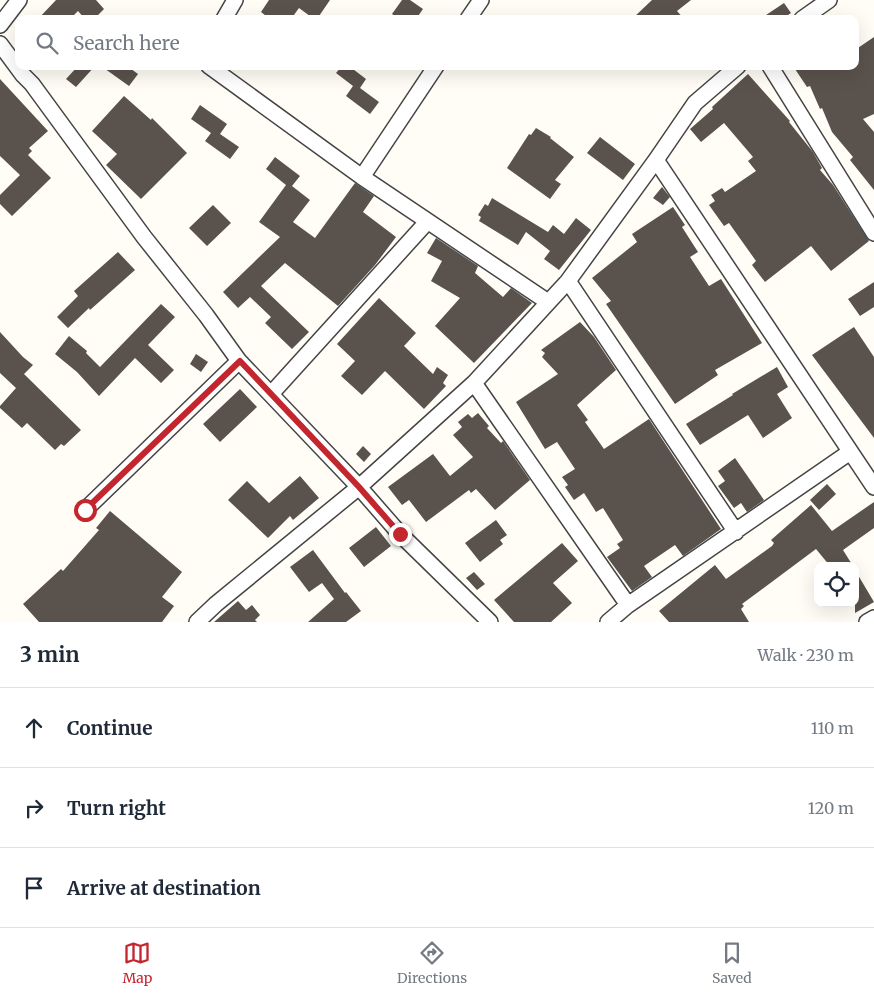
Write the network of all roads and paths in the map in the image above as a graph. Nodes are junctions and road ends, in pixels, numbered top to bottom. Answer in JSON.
{"nodes":[{"id":1,"x":19,"y":0,"type":"edge"},
{"id":2,"x":235,"y":0,"type":"edge"},
{"id":3,"x":829,"y":0,"type":"edge"},
{"id":4,"x":226,"y":15,"type":"edge"},
{"id":5,"x":808,"y":15,"type":"edge"},
{"id":6,"x":0,"y":25,"type":"edge"},
{"id":7,"x":0,"y":44,"type":"edge"},
{"id":8,"x":15,"y":63,"type":"edge"},
{"id":9,"x":21,"y":70,"type":"edge"},
{"id":10,"x":215,"y":70,"type":"edge"},
{"id":11,"x":433,"y":70,"type":"edge"},
{"id":12,"x":733,"y":70,"type":"edge"},
{"id":13,"x":772,"y":70,"type":"edge"},
{"id":14,"x":656,"y":160,"type":"junction"},
{"id":15,"x":362,"y":177,"type":"junction"},
{"id":16,"x":427,"y":222,"type":"junction"},
{"id":17,"x":874,"y":233,"type":"edge"},
{"id":18,"x":568,"y":281,"type":"junction"},
{"id":19,"x":548,"y":302,"type":"junction"},
{"id":20,"x":240,"y":361,"type":"junction"},
{"id":21,"x":474,"y":383,"type":"junction"},
{"id":22,"x":270,"y":394,"type":"junction"},
{"id":23,"x":850,"y":452,"type":"junction"},
{"id":24,"x":359,"y":487,"type":"junction"},
{"id":25,"x":874,"y":487,"type":"edge"},
{"id":26,"x":85,"y":510,"type":"dead end"},
{"id":27,"x":736,"y":532,"type":"junction"},
{"id":28,"x":628,"y":605,"type":"junction"},
{"id":29,"x":480,"y":618,"type":"edge"},
{"id":30,"x":874,"y":618,"type":"edge"},
{"id":31,"x":197,"y":622,"type":"edge"},
{"id":32,"x":608,"y":622,"type":"edge"},
{"id":33,"x":867,"y":622,"type":"edge"}],
"edges":[{"from":1,"to":6,"type":"street"},
{"from":2,"to":4,"type":"street"},
{"from":3,"to":5,"type":"street"},
{"from":7,"to":8,"type":"street"},
{"from":9,"to":20,"type":"street"},
{"from":10,"to":15,"type":"street"},
{"from":11,"to":15,"type":"street"},
{"from":12,"to":14,"type":"street"},
{"from":13,"to":17,"type":"street"},
{"from":14,"to":18,"type":"street"},
{"from":14,"to":23,"type":"street"},
{"from":15,"to":16,"type":"street"},
{"from":16,"to":19,"type":"street"},
{"from":16,"to":22,"type":"street"},
{"from":18,"to":19,"type":"street"},
{"from":18,"to":27,"type":"street"},
{"from":19,"to":21,"type":"street"},
{"from":20,"to":22,"type":"street"},
{"from":20,"to":26,"type":"street"},
{"from":21,"to":24,"type":"street"},
{"from":21,"to":28,"type":"street"},
{"from":22,"to":24,"type":"street"},
{"from":23,"to":25,"type":"street"},
{"from":23,"to":27,"type":"street"},
{"from":24,"to":29,"type":"street"},
{"from":24,"to":31,"type":"street"},
{"from":27,"to":28,"type":"street"},
{"from":28,"to":32,"type":"street"},
{"from":30,"to":33,"type":"street"}]}
